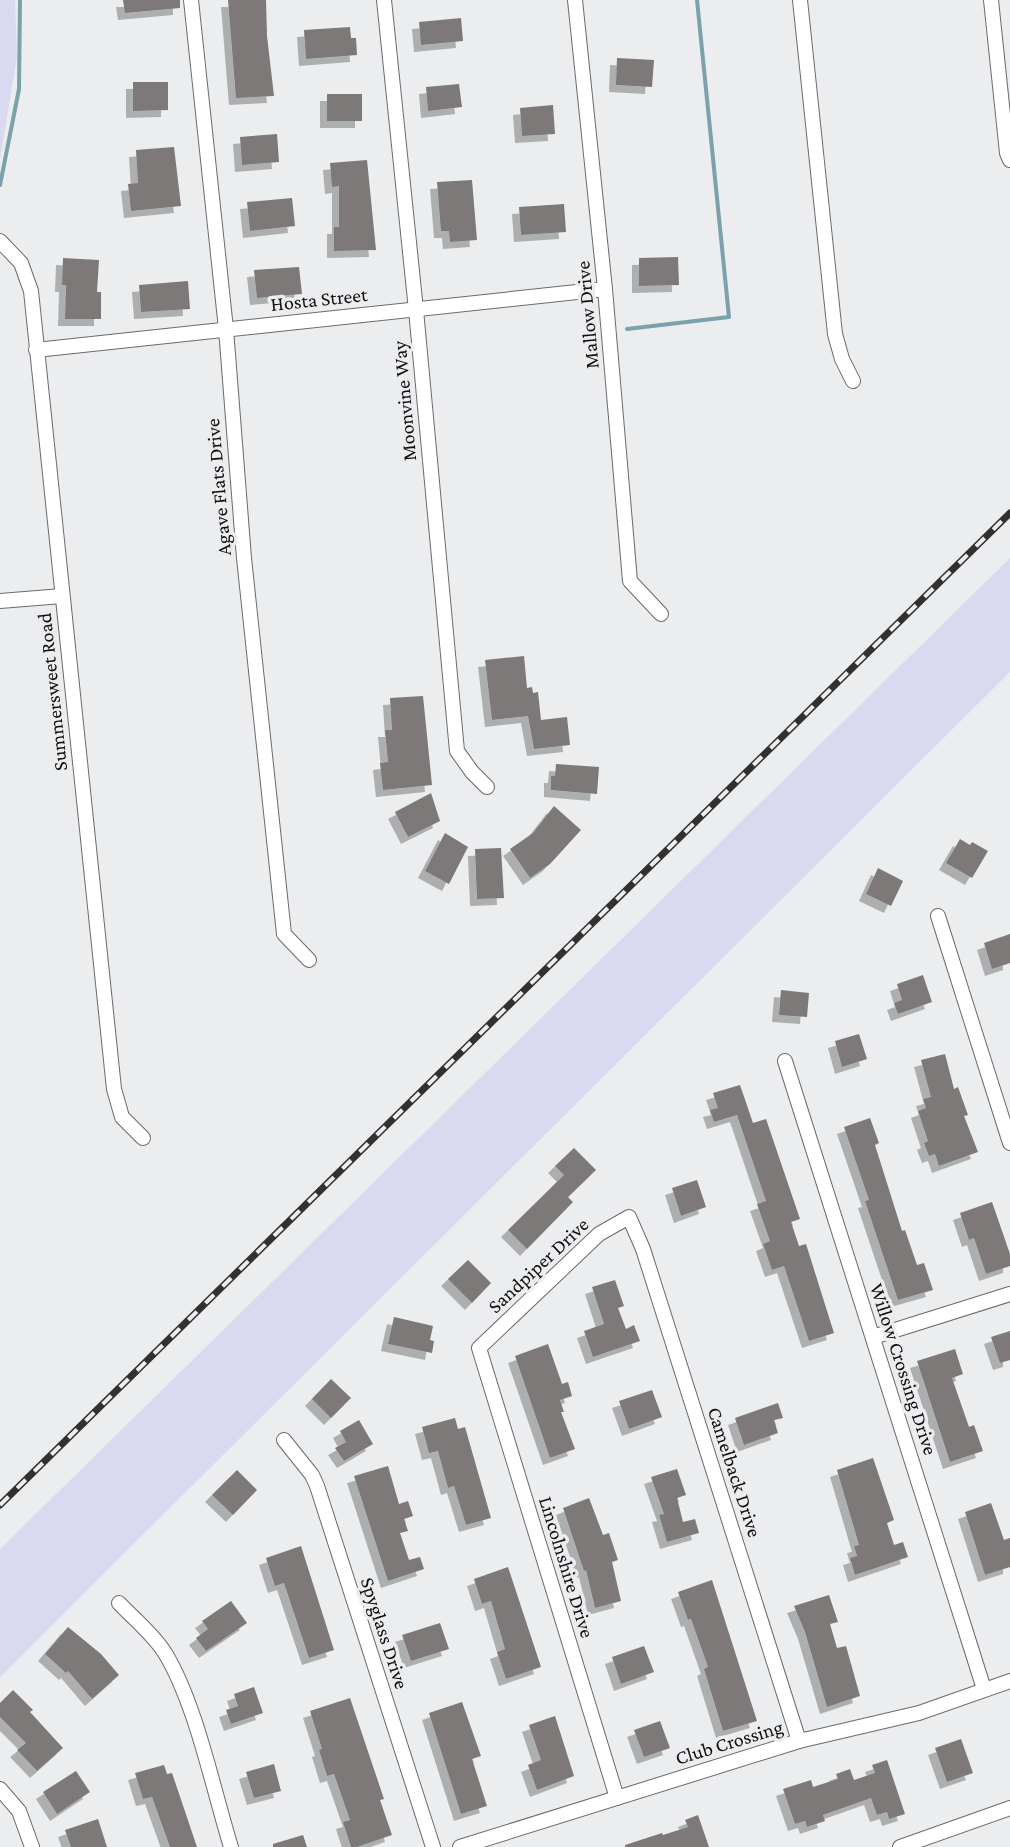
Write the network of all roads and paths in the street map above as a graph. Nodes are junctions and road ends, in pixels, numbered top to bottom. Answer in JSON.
{"nodes":[{"id":1,"x":191,"y":0,"type":"edge"},
{"id":2,"x":384,"y":0,"type":"edge"},
{"id":3,"x":575,"y":0,"type":"edge"},
{"id":4,"x":800,"y":0,"type":"edge"},
{"id":5,"x":991,"y":0,"type":"edge"},
{"id":6,"x":1010,"y":160,"type":"edge"},
{"id":7,"x":0,"y":241,"type":"edge"},
{"id":8,"x":605,"y":289,"type":"junction"},
{"id":9,"x":416,"y":310,"type":"junction"},
{"id":10,"x":226,"y":329,"type":"junction"},
{"id":11,"x":36,"y":350,"type":"junction"},
{"id":12,"x":853,"y":381,"type":"dead end"},
{"id":13,"x":62,"y":596,"type":"junction"},
{"id":14,"x":0,"y":601,"type":"edge"},
{"id":15,"x":661,"y":614,"type":"dead end"},
{"id":16,"x":487,"y":787,"type":"dead end"},
{"id":17,"x":938,"y":916,"type":"dead end"},
{"id":18,"x":309,"y":960,"type":"dead end"},
{"id":19,"x":785,"y":1061,"type":"dead end"},
{"id":20,"x":143,"y":1138,"type":"dead end"},
{"id":21,"x":1010,"y":1143,"type":"edge"},
{"id":22,"x":629,"y":1217,"type":"joint"},
{"id":23,"x":1010,"y":1294,"type":"edge"},
{"id":24,"x":873,"y":1337,"type":"junction"},
{"id":25,"x":479,"y":1348,"type":"joint"},
{"id":26,"x":284,"y":1440,"type":"dead end"},
{"id":27,"x":119,"y":1603,"type":"dead end"},
{"id":28,"x":1010,"y":1681,"type":"edge"},
{"id":29,"x":984,"y":1689,"type":"junction"},
{"id":30,"x":799,"y":1741,"type":"junction"},
{"id":31,"x":0,"y":1789,"type":"edge"},
{"id":32,"x":617,"y":1798,"type":"junction"},
{"id":33,"x":1010,"y":1808,"type":"edge"},
{"id":34,"x":32,"y":1847,"type":"edge"},
{"id":35,"x":231,"y":1847,"type":"edge"},
{"id":36,"x":433,"y":1847,"type":"edge"},
{"id":37,"x":460,"y":1847,"type":"edge"},
{"id":38,"x":900,"y":1847,"type":"edge"}],
"edges":[{"from":1,"to":10,"type":"street","name":"Agave Flats Drive"},
{"from":2,"to":9,"type":"street","name":"Moonvine Way"},
{"from":3,"to":8,"type":"street","name":"Mallow Drive"},
{"from":4,"to":12,"type":"street"},
{"from":5,"to":6,"type":"street"},
{"from":7,"to":11,"type":"street","name":"Summersweet Road"},
{"from":8,"to":9,"type":"street","name":"Hosta Street"},
{"from":8,"to":15,"type":"street","name":"Mallow Drive"},
{"from":9,"to":10,"type":"street","name":"Hosta Street"},
{"from":9,"to":16,"type":"street","name":"Moonvine Way"},
{"from":10,"to":11,"type":"street","name":"Hosta Street"},
{"from":10,"to":18,"type":"street","name":"Agave Flats Drive"},
{"from":11,"to":13,"type":"street","name":"Summersweet Road"},
{"from":13,"to":14,"type":"street"},
{"from":13,"to":20,"type":"street","name":"Summersweet Road"},
{"from":17,"to":21,"type":"street"},
{"from":19,"to":24,"type":"street","name":"Willow Crossing Drive"},
{"from":22,"to":25,"type":"street","name":"Sandpiper Drive"},
{"from":22,"to":30,"type":"street","name":"Camelback Drive"},
{"from":23,"to":24,"type":"street"},
{"from":24,"to":29,"type":"street","name":"Willow Crossing Drive"},
{"from":25,"to":32,"type":"street","name":"Lincolnshire Drive"},
{"from":26,"to":36,"type":"street","name":"Spyglass Drive"},
{"from":27,"to":35,"type":"street"},
{"from":28,"to":29,"type":"street","name":"Club Crossing"},
{"from":29,"to":30,"type":"street","name":"Club Crossing"},
{"from":30,"to":32,"type":"street","name":"Club Crossing"},
{"from":31,"to":34,"type":"street"},
{"from":32,"to":37,"type":"street","name":"Club Crossing"},
{"from":33,"to":38,"type":"street"}]}
